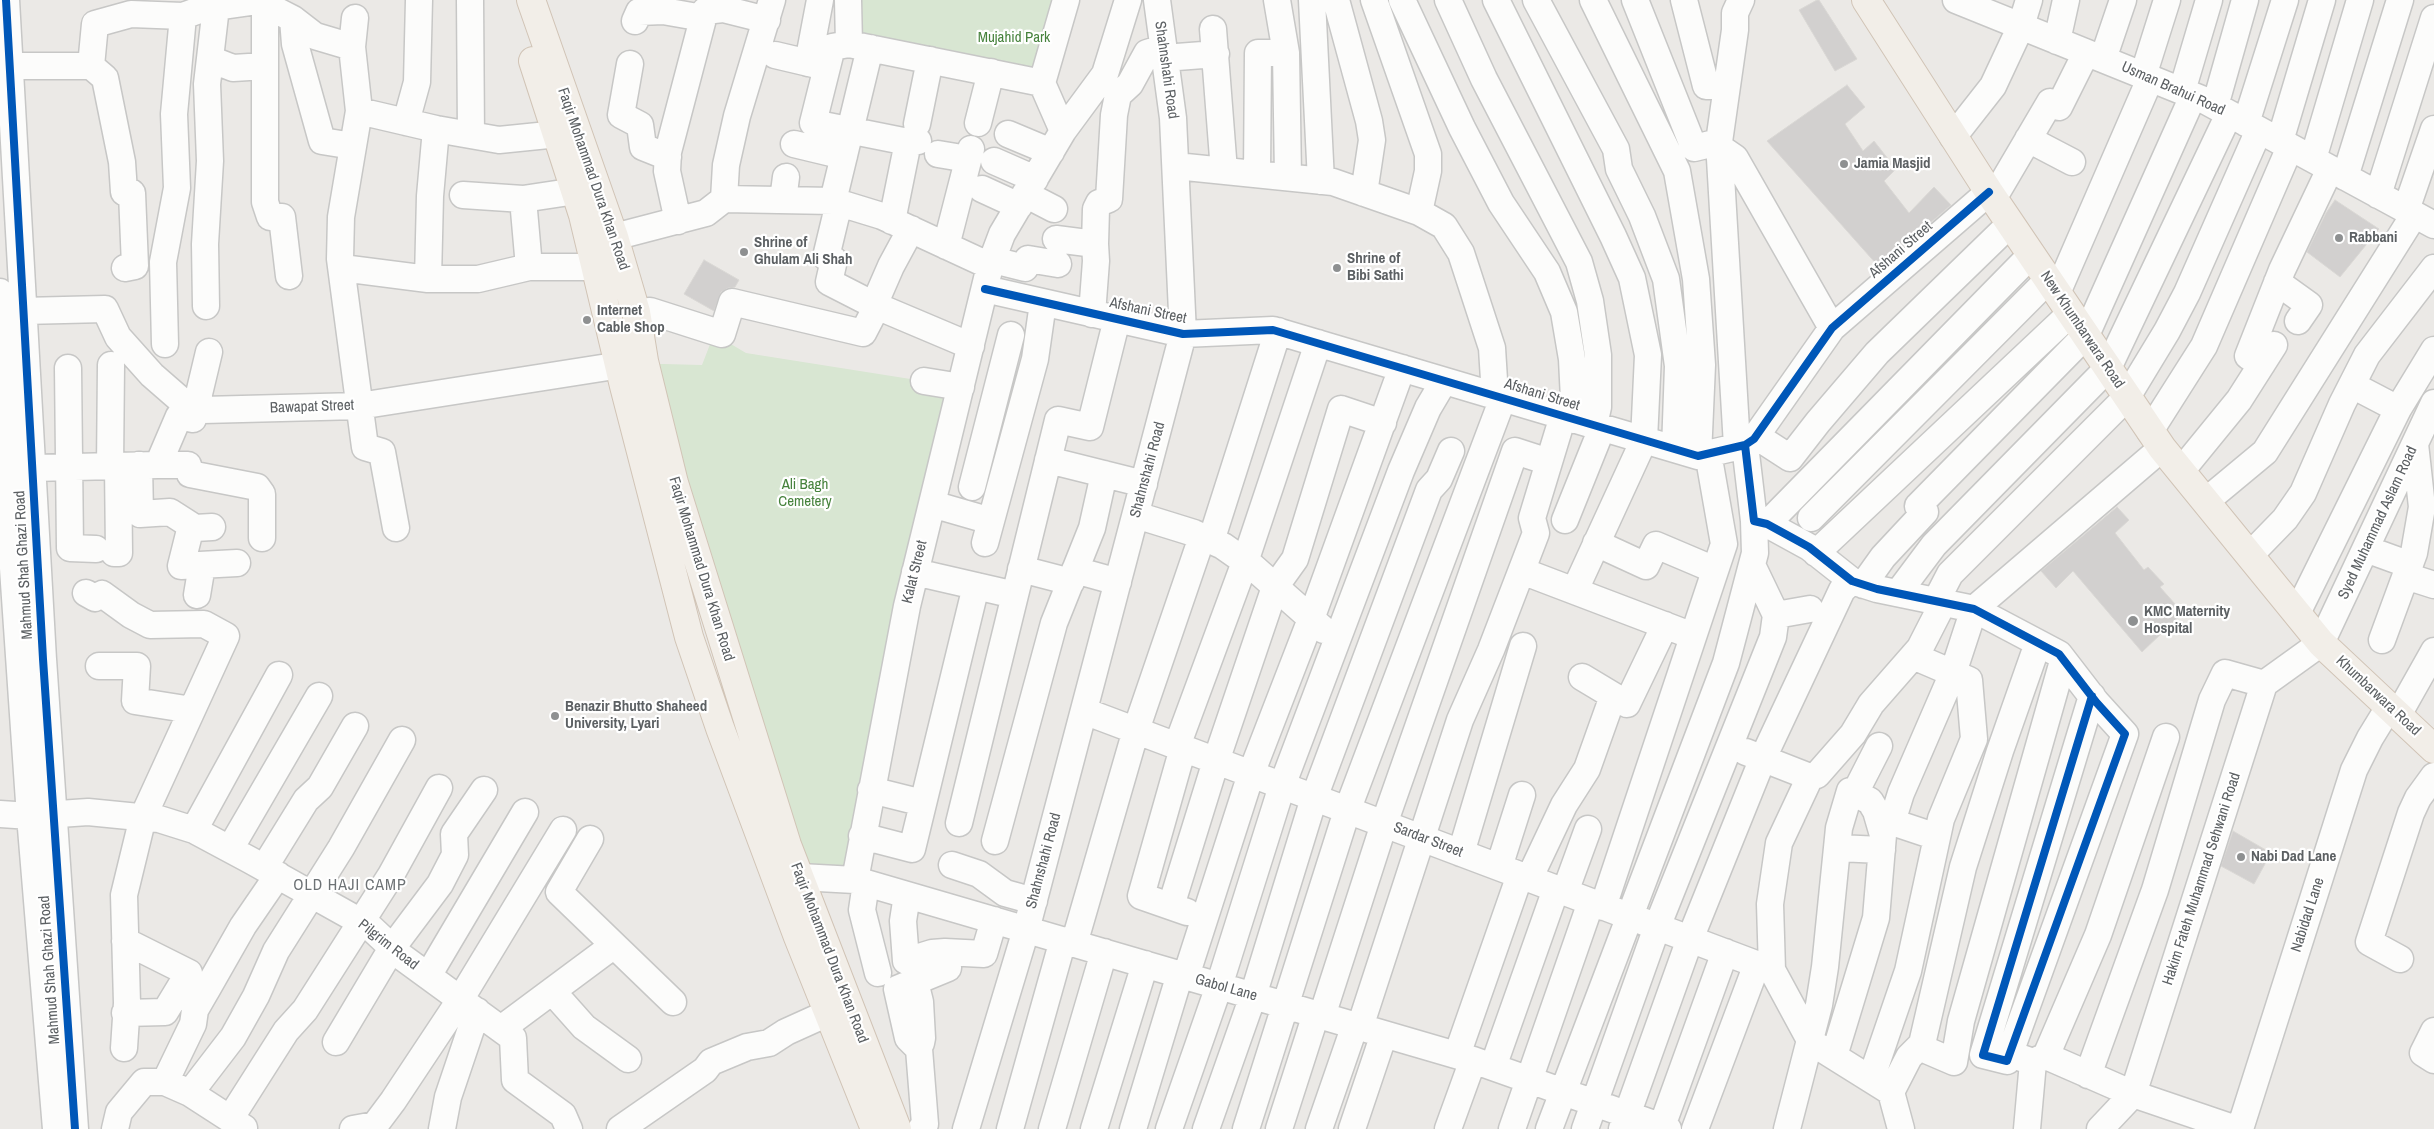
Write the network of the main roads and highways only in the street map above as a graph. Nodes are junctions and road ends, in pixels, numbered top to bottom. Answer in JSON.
{"nodes":[{"id":1,"x":512,"y":0,"type":"edge"},
{"id":2,"x":531,"y":0,"type":"edge"},
{"id":3,"x":1866,"y":0,"type":"edge"},
{"id":4,"x":567,"y":132,"type":"junction"},
{"id":5,"x":632,"y":364,"type":"junction"},
{"id":6,"x":2321,"y":643,"type":"joint"},
{"id":7,"x":732,"y":669,"type":"junction"},
{"id":8,"x":704,"y":679,"type":"junction"},
{"id":9,"x":2434,"y":749,"type":"edge"},
{"id":10,"x":788,"y":878,"type":"junction"},
{"id":11,"x":838,"y":1008,"type":"junction"},
{"id":12,"x":875,"y":1129,"type":"edge"},
{"id":13,"x":897,"y":1129,"type":"edge"}],
"edges":[{"from":1,"to":4,"type":"main road","name":"Faqir Mohammad Dura Khan Road"},
{"from":2,"to":4,"type":"main road","name":"Faqir Mohammad Dura Khan Road"},
{"from":3,"to":6,"type":"main road","name":"New Khumbarwara Road"},
{"from":4,"to":5,"type":"main road","name":"Faqir Mohammad Dura Khan Road"},
{"from":4,"to":5,"type":"main road","name":"Faqir Mohammad Dura Khan Road"},
{"from":5,"to":7,"type":"main road","name":"Faqir Mohammad Dura Khan Road"},
{"from":5,"to":8,"type":"main road","name":"Faqir Mohammad Dura Khan Road"},
{"from":6,"to":9,"type":"main road","name":"Khumbarwara Road"},
{"from":7,"to":8,"type":"main road"},
{"from":7,"to":10,"type":"main road","name":"Faqir Mohammad Dura Khan Road"},
{"from":8,"to":10,"type":"main road","name":"Faqir Mohammad Dura Khan Road"},
{"from":10,"to":11,"type":"main road","name":"Faqir Mohammad Dura Khan Road"},
{"from":11,"to":12,"type":"main road","name":"Faqir Mohammad Dura Khan Road"},
{"from":11,"to":13,"type":"main road","name":"Faqir Mohammad Dura Khan Road"}]}
